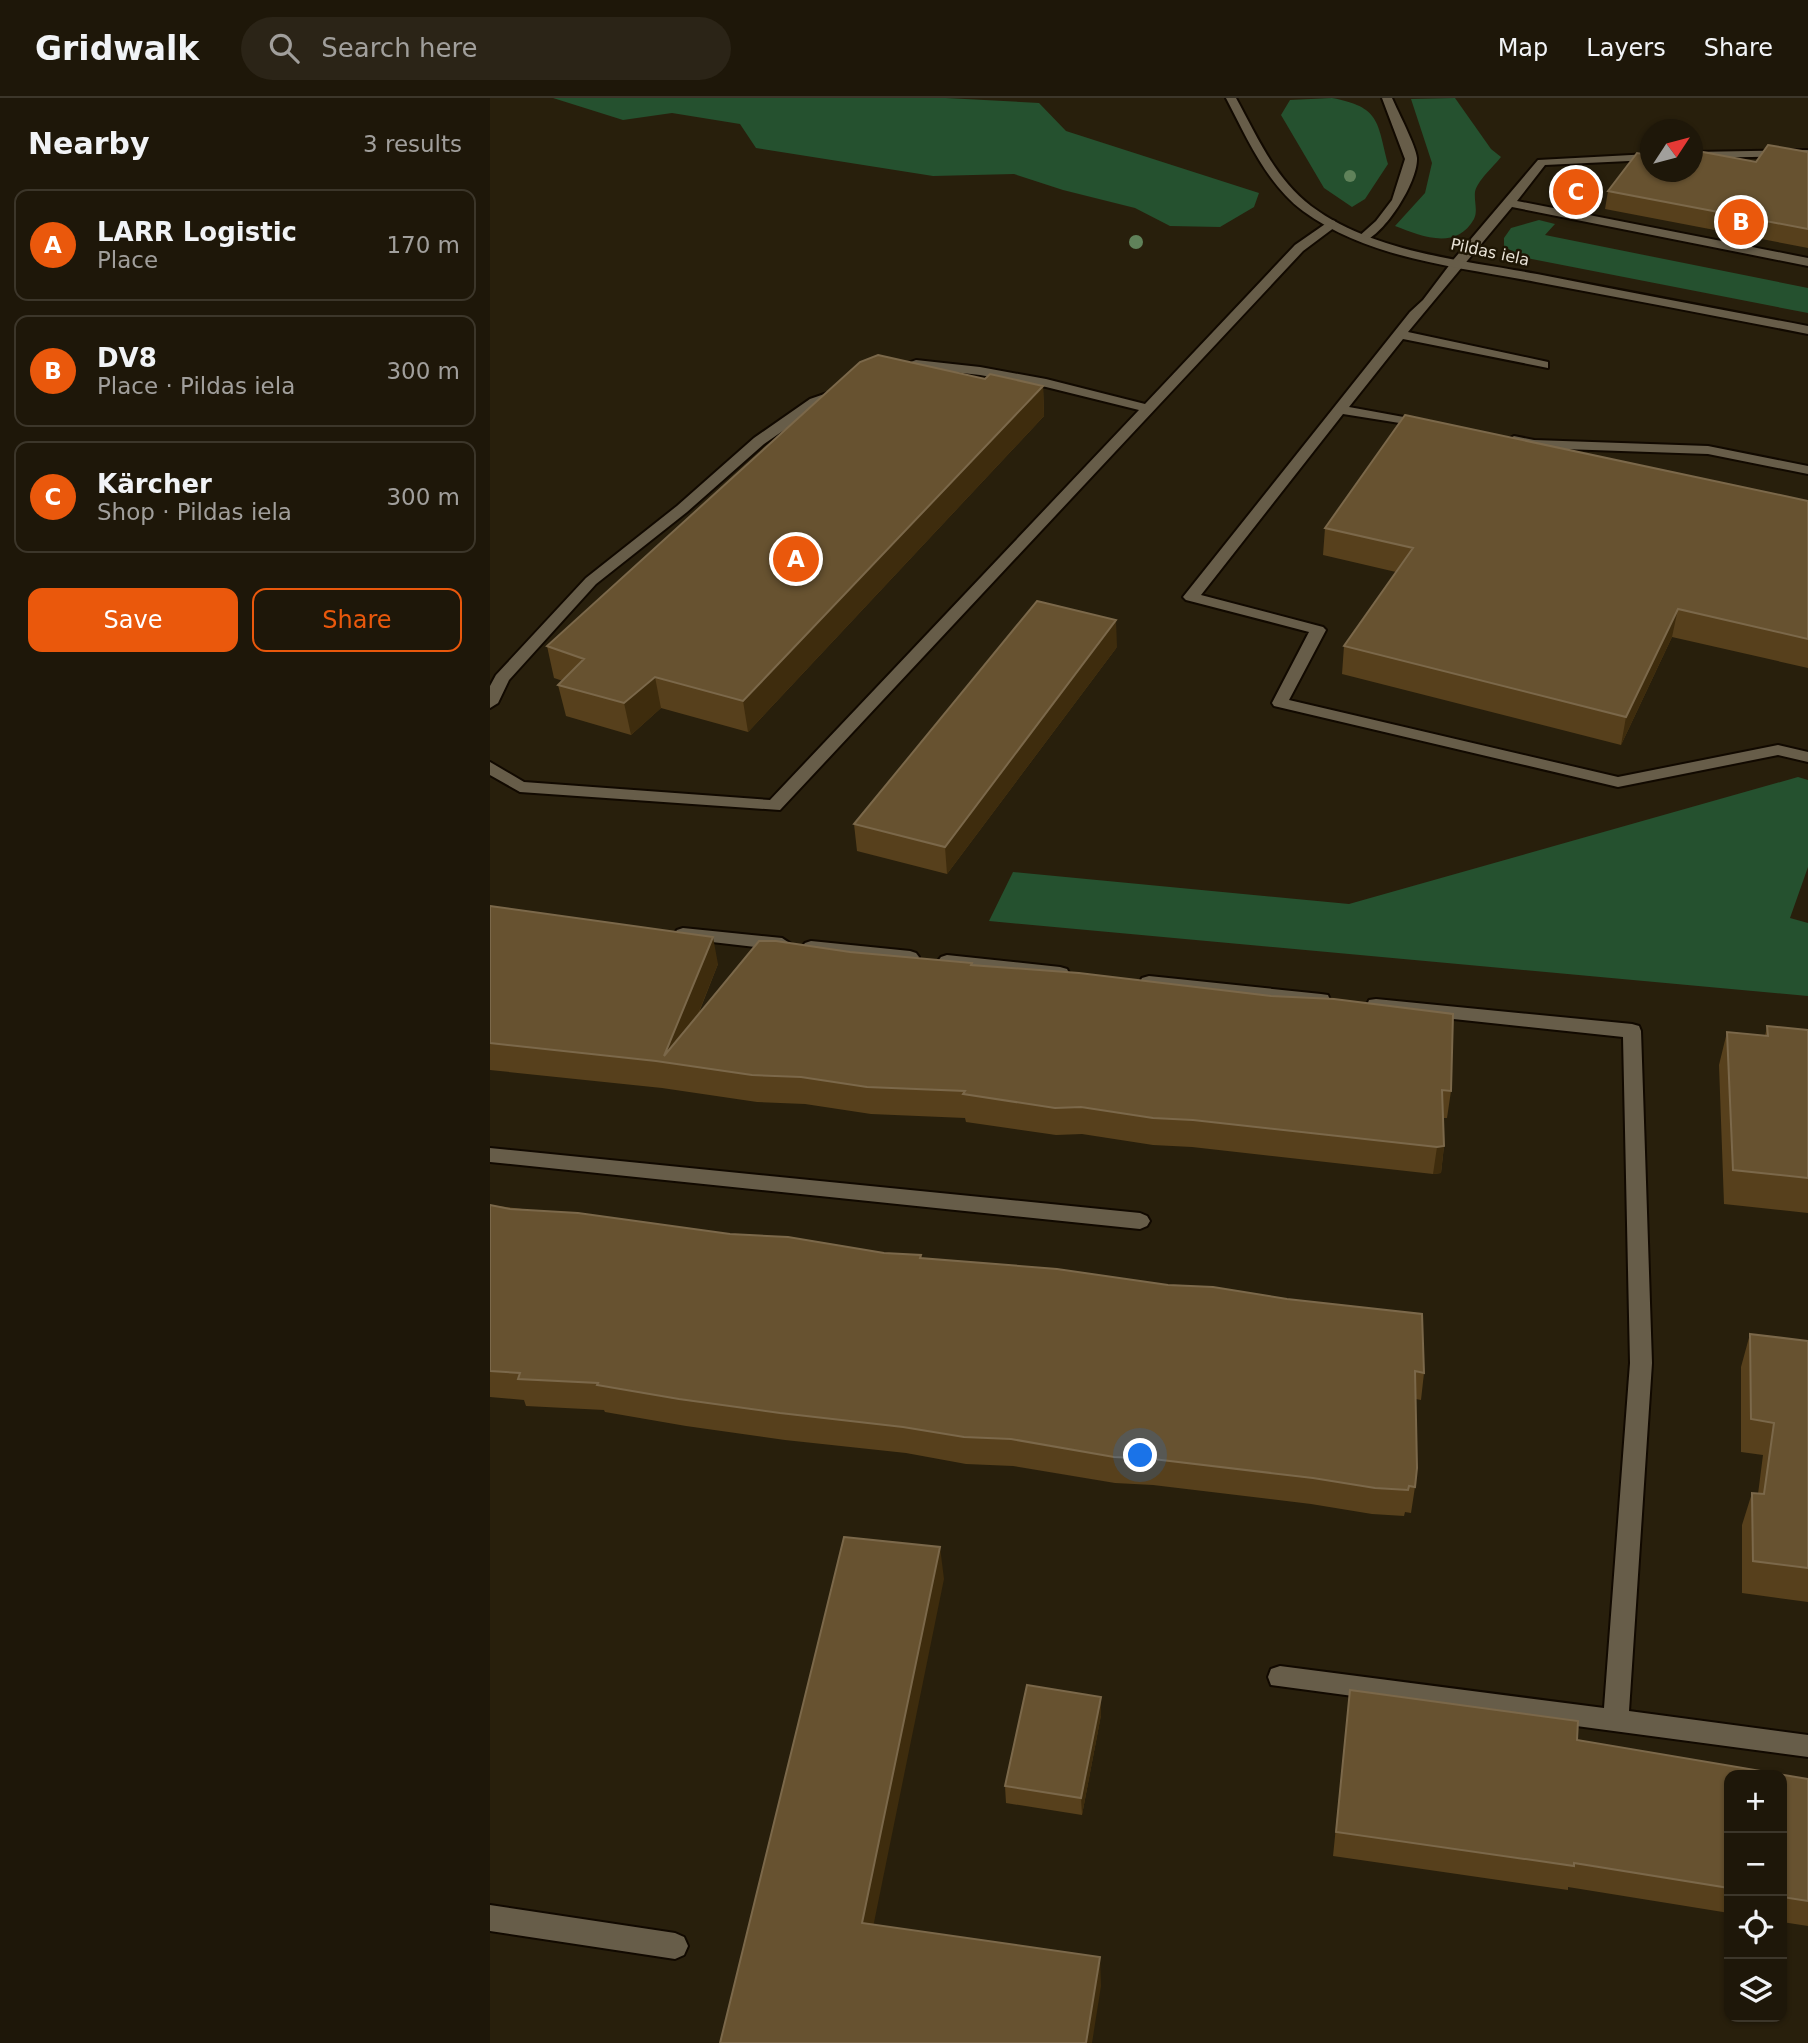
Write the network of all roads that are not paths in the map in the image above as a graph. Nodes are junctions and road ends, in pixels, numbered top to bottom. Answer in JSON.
{"nodes":[{"id":1,"x":1231,"y":98,"type":"edge"},
{"id":2,"x":1387,"y":98,"type":"edge"},
{"id":3,"x":1808,"y":153,"type":"edge"},
{"id":4,"x":1703,"y":155,"type":"edge"},
{"id":5,"x":1640,"y":157,"type":"edge"},
{"id":6,"x":1509,"y":203,"type":"junction"},
{"id":7,"x":1331,"y":225,"type":"junction"},
{"id":8,"x":1363,"y":238,"type":"junction"},
{"id":9,"x":1458,"y":262,"type":"junction"},
{"id":10,"x":1808,"y":262,"type":"edge"},
{"id":11,"x":1808,"y":330,"type":"edge"},
{"id":12,"x":1400,"y":334,"type":"junction"},
{"id":13,"x":1543,"y":365,"type":"dead end"},
{"id":14,"x":878,"y":379,"type":"edge"},
{"id":15,"x":853,"y":388,"type":"edge"},
{"id":16,"x":1149,"y":409,"type":"junction"},
{"id":17,"x":1341,"y":410,"type":"junction"},
{"id":18,"x":1437,"y":427,"type":"edge"},
{"id":19,"x":1493,"y":436,"type":"edge"},
{"id":20,"x":1808,"y":470,"type":"edge"},
{"id":21,"x":490,"y":703,"type":"edge"},
{"id":22,"x":1808,"y":757,"type":"edge"},
{"id":23,"x":490,"y":767,"type":"edge"},
{"id":24,"x":657,"y":931,"type":"edge"},
{"id":25,"x":1075,"y":974,"type":"edge"},
{"id":26,"x":1130,"y":980,"type":"edge"},
{"id":27,"x":490,"y":1155,"type":"edge"},
{"id":28,"x":1140,"y":1221,"type":"dead end"},
{"id":29,"x":1280,"y":1676,"type":"dead end"},
{"id":30,"x":1616,"y":1720,"type":"junction"},
{"id":31,"x":1808,"y":1746,"type":"edge"},
{"id":32,"x":490,"y":1918,"type":"edge"},
{"id":33,"x":675,"y":1946,"type":"dead end"}],
"edges":[{"from":1,"to":7,"type":"street","name":"Pildas iela"},
{"from":2,"to":8,"type":"street"},
{"from":3,"to":4,"type":"street"},
{"from":5,"to":6,"type":"street"},
{"from":6,"to":9,"type":"street"},
{"from":6,"to":10,"type":"street"},
{"from":7,"to":8,"type":"street","name":"Pildas iela"},
{"from":7,"to":16,"type":"street"},
{"from":8,"to":9,"type":"street","name":"Pildas iela"},
{"from":9,"to":11,"type":"street","name":"Pildas iela"},
{"from":9,"to":12,"type":"street"},
{"from":12,"to":13,"type":"street"},
{"from":12,"to":17,"type":"street"},
{"from":14,"to":16,"type":"street"},
{"from":15,"to":21,"type":"street"},
{"from":16,"to":23,"type":"street"},
{"from":17,"to":18,"type":"street"},
{"from":17,"to":22,"type":"street"},
{"from":19,"to":20,"type":"street"},
{"from":24,"to":25,"type":"street"},
{"from":26,"to":30,"type":"street"},
{"from":27,"to":28,"type":"street"},
{"from":29,"to":30,"type":"street"},
{"from":30,"to":31,"type":"street"},
{"from":32,"to":33,"type":"street"}]}
